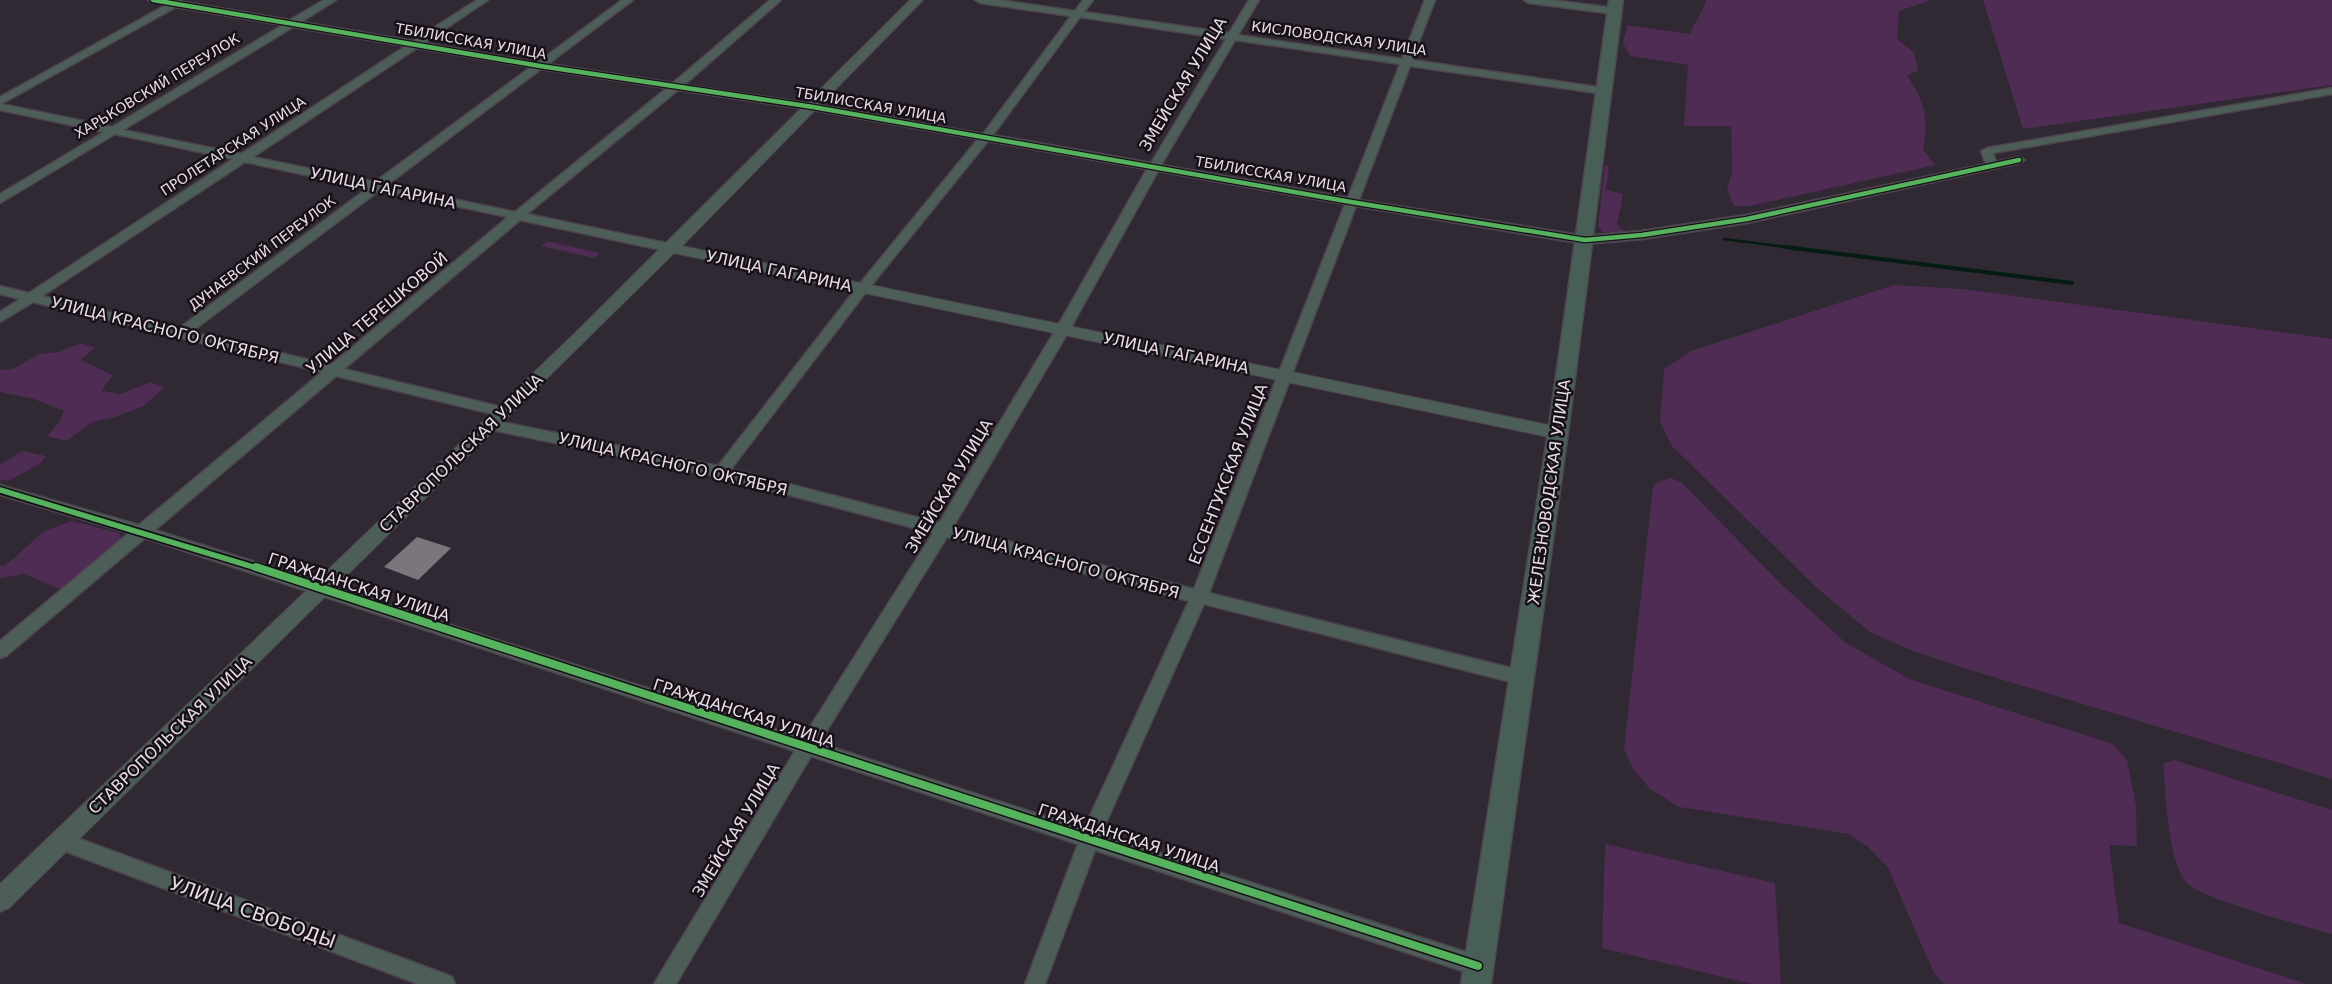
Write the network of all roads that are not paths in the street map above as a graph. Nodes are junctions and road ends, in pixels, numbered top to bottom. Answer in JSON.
{"nodes":[{"id":1,"x":153,"y":0,"type":"edge"},
{"id":2,"x":331,"y":0,"type":"edge"},
{"id":3,"x":483,"y":0,"type":"edge"},
{"id":4,"x":628,"y":0,"type":"edge"},
{"id":5,"x":776,"y":0,"type":"edge"},
{"id":6,"x":916,"y":0,"type":"edge"},
{"id":7,"x":980,"y":0,"type":"edge"},
{"id":8,"x":1088,"y":0,"type":"edge"},
{"id":9,"x":1254,"y":0,"type":"edge"},
{"id":10,"x":1430,"y":0,"type":"edge"},
{"id":11,"x":1528,"y":0,"type":"edge"},
{"id":12,"x":178,"y":2,"type":"edge"},
{"id":13,"x":1615,"y":5,"type":"edge"},
{"id":14,"x":1078,"y":14,"type":"junction"},
{"id":15,"x":291,"y":24,"type":"junction"},
{"id":16,"x":1233,"y":37,"type":"junction"},
{"id":17,"x":416,"y":44,"type":"junction"},
{"id":18,"x":1406,"y":62,"type":"junction"},
{"id":19,"x":540,"y":66,"type":"junction"},
{"id":20,"x":675,"y":87,"type":"junction"},
{"id":21,"x":1604,"y":91,"type":"junction"},
{"id":22,"x":2332,"y":91,"type":"edge"},
{"id":23,"x":0,"y":101,"type":"edge"},
{"id":24,"x":0,"y":107,"type":"edge"},
{"id":25,"x":813,"y":107,"type":"junction"},
{"id":26,"x":112,"y":131,"type":"junction"},
{"id":27,"x":986,"y":137,"type":"junction"},
{"id":28,"x":243,"y":158,"type":"junction"},
{"id":29,"x":2019,"y":160,"type":"dead end"},
{"id":30,"x":1155,"y":166,"type":"junction"},
{"id":31,"x":1992,"y":166,"type":"junction"},
{"id":32,"x":375,"y":187,"type":"junction"},
{"id":33,"x":0,"y":199,"type":"edge"},
{"id":34,"x":1352,"y":202,"type":"junction"},
{"id":35,"x":516,"y":217,"type":"junction"},
{"id":36,"x":1585,"y":240,"type":"junction"},
{"id":37,"x":671,"y":248,"type":"junction"},
{"id":38,"x":862,"y":289,"type":"junction"},
{"id":39,"x":0,"y":290,"type":"edge"},
{"id":40,"x":32,"y":297,"type":"junction"},
{"id":41,"x":0,"y":318,"type":"edge"},
{"id":42,"x":1063,"y":329,"type":"junction"},
{"id":43,"x":179,"y":334,"type":"junction"},
{"id":44,"x":336,"y":371,"type":"junction"},
{"id":45,"x":1285,"y":377,"type":"junction"},
{"id":46,"x":505,"y":412,"type":"junction"},
{"id":47,"x":492,"y":425,"type":"junction"},
{"id":48,"x":1558,"y":433,"type":"junction"},
{"id":49,"x":721,"y":472,"type":"junction"},
{"id":50,"x":0,"y":490,"type":"edge"},
{"id":51,"x":943,"y":530,"type":"junction"},
{"id":52,"x":144,"y":532,"type":"junction"},
{"id":53,"x":321,"y":588,"type":"junction"},
{"id":54,"x":1199,"y":597,"type":"junction"},
{"id":55,"x":0,"y":651,"type":"edge"},
{"id":56,"x":1522,"y":678,"type":"junction"},
{"id":57,"x":806,"y":748,"type":"junction"},
{"id":58,"x":1089,"y":839,"type":"junction"},
{"id":59,"x":61,"y":841,"type":"junction"},
{"id":60,"x":0,"y":900,"type":"edge"},
{"id":61,"x":1477,"y":975,"type":"edge"},
{"id":62,"x":445,"y":984,"type":"edge"},
{"id":63,"x":664,"y":984,"type":"edge"},
{"id":64,"x":1035,"y":984,"type":"edge"}],
"edges":[{"from":1,"to":12,"type":"street","name":"ТБИЛИССКАЯ УЛИЦА"},
{"from":2,"to":15,"type":"street","name":"ХАРЬКОВСКИЙ ПЕРЕУЛОК"},
{"from":3,"to":17,"type":"street","name":"ПРОЛЕТАРСКАЯ УЛИЦА"},
{"from":4,"to":19,"type":"street","name":"ДУНАЕВСКИЙ ПЕРЕУЛОК"},
{"from":5,"to":20,"type":"street","name":"УЛИЦА ТЕРЕШКОВОЙ"},
{"from":6,"to":25,"type":"street","name":"СТАВРОПОЛЬСКАЯ УЛИЦА"},
{"from":7,"to":14,"type":"street","name":"КИСЛОВОДСКАЯ УЛИЦА"},
{"from":8,"to":14,"type":"street"},
{"from":9,"to":16,"type":"street","name":"ЗМЕЙСКАЯ УЛИЦА"},
{"from":10,"to":18,"type":"street","name":"ЕССЕНТУКСКАЯ УЛИЦА"},
{"from":11,"to":13,"type":"street"},
{"from":12,"to":15,"type":"street","name":"ТБИЛИССКАЯ УЛИЦА"},
{"from":12,"to":23,"type":"street"},
{"from":13,"to":21,"type":"main road","name":"ЖЕЛЕЗНОВОДСКАЯ УЛИЦА"},
{"from":14,"to":16,"type":"street","name":"КИСЛОВОДСКАЯ УЛИЦА"},
{"from":14,"to":27,"type":"street"},
{"from":15,"to":17,"type":"street","name":"ТБИЛИССКАЯ УЛИЦА"},
{"from":15,"to":26,"type":"street","name":"ХАРЬКОВСКИЙ ПЕРЕУЛОК"},
{"from":16,"to":18,"type":"street","name":"КИСЛОВОДСКАЯ УЛИЦА"},
{"from":16,"to":30,"type":"street","name":"ЗМЕЙСКАЯ УЛИЦА"},
{"from":17,"to":19,"type":"street","name":"ТБИЛИССКАЯ УЛИЦА"},
{"from":17,"to":28,"type":"street","name":"ПРОЛЕТАРСКАЯ УЛИЦА"},
{"from":18,"to":21,"type":"street","name":"КИСЛОВОДСКАЯ УЛИЦА"},
{"from":18,"to":34,"type":"street","name":"ЕССЕНТУКСКАЯ УЛИЦА"},
{"from":19,"to":20,"type":"street","name":"ТБИЛИССКАЯ УЛИЦА"},
{"from":19,"to":32,"type":"street","name":"ДУНАЕВСКИЙ ПЕРЕУЛОК"},
{"from":20,"to":25,"type":"street","name":"ТБИЛИССКАЯ УЛИЦА"},
{"from":20,"to":35,"type":"street","name":"УЛИЦА ТЕРЕШКОВОЙ"},
{"from":21,"to":36,"type":"main road","name":"ЖЕЛЕЗНОВОДСКАЯ УЛИЦА"},
{"from":22,"to":31,"type":"street"},
{"from":24,"to":26,"type":"street","name":"УЛИЦА ГАГАРИНА"},
{"from":25,"to":27,"type":"street","name":"ТБИЛИССКАЯ УЛИЦА"},
{"from":25,"to":37,"type":"street","name":"СТАВРОПОЛЬСКАЯ УЛИЦА"},
{"from":26,"to":28,"type":"street","name":"УЛИЦА ГАГАРИНА"},
{"from":26,"to":33,"type":"street","name":"ХАРЬКОВСКИЙ ПЕРЕУЛОК"},
{"from":27,"to":30,"type":"street","name":"ТБИЛИССКАЯ УЛИЦА"},
{"from":27,"to":38,"type":"street"},
{"from":28,"to":32,"type":"street","name":"УЛИЦА ГАГАРИНА"},
{"from":28,"to":40,"type":"street","name":"ПРОЛЕТАРСКАЯ УЛИЦА"},
{"from":29,"to":31,"type":"street","name":"ТБИЛИССКАЯ УЛИЦА"},
{"from":30,"to":34,"type":"street","name":"ТБИЛИССКАЯ УЛИЦА"},
{"from":30,"to":42,"type":"street","name":"ЗМЕЙСКАЯ УЛИЦА"},
{"from":31,"to":36,"type":"street","name":"ТБИЛИССКАЯ УЛИЦА"},
{"from":32,"to":35,"type":"street","name":"УЛИЦА ГАГАРИНА"},
{"from":32,"to":43,"type":"street","name":"ДУНАЕВСКИЙ ПЕРЕУЛОК"},
{"from":34,"to":36,"type":"street","name":"ТБИЛИССКАЯ УЛИЦА"},
{"from":34,"to":45,"type":"street","name":"ЕССЕНТУКСКАЯ УЛИЦА"},
{"from":35,"to":37,"type":"street","name":"УЛИЦА ГАГАРИНА"},
{"from":35,"to":44,"type":"street","name":"УЛИЦА ТЕРЕШКОВОЙ"},
{"from":36,"to":48,"type":"main road","name":"ЖЕЛЕЗНОВОДСКАЯ УЛИЦА"},
{"from":37,"to":38,"type":"street","name":"УЛИЦА ГАГАРИНА"},
{"from":37,"to":46,"type":"street","name":"СТАВРОПОЛЬСКАЯ УЛИЦА"},
{"from":38,"to":42,"type":"street","name":"УЛИЦА ГАГАРИНА"},
{"from":38,"to":49,"type":"street"},
{"from":39,"to":40,"type":"street","name":"УЛИЦА КРАСНОГО ОКТЯБРЯ"},
{"from":40,"to":41,"type":"street","name":"ПРОЛЕТАРСКАЯ УЛИЦА"},
{"from":40,"to":43,"type":"street","name":"УЛИЦА КРАСНОГО ОКТЯБРЯ"},
{"from":42,"to":45,"type":"street","name":"УЛИЦА ГАГАРИНА"},
{"from":42,"to":51,"type":"street","name":"ЗМЕЙСКАЯ УЛИЦА"},
{"from":43,"to":44,"type":"street","name":"УЛИЦА КРАСНОГО ОКТЯБРЯ"},
{"from":44,"to":46,"type":"street","name":"УЛИЦА КРАСНОГО ОКТЯБРЯ"},
{"from":44,"to":52,"type":"street","name":"УЛИЦА ТЕРЕШКОВОЙ"},
{"from":45,"to":48,"type":"street","name":"УЛИЦА ГАГАРИНА"},
{"from":45,"to":54,"type":"street","name":"ЕССЕНТУКСКАЯ УЛИЦА"},
{"from":46,"to":47,"type":"street","name":"СТАВРОПОЛЬСКАЯ УЛИЦА"},
{"from":47,"to":49,"type":"street","name":"УЛИЦА КРАСНОГО ОКТЯБРЯ"},
{"from":47,"to":53,"type":"street","name":"СТАВРОПОЛЬСКАЯ УЛИЦА"},
{"from":48,"to":56,"type":"main road","name":"ЖЕЛЕЗНОВОДСКАЯ УЛИЦА"},
{"from":49,"to":51,"type":"street","name":"УЛИЦА КРАСНОГО ОКТЯБРЯ"},
{"from":50,"to":52,"type":"street","name":"ГРАЖДАНСКАЯ УЛИЦА"},
{"from":51,"to":54,"type":"street","name":"УЛИЦА КРАСНОГО ОКТЯБРЯ"},
{"from":51,"to":57,"type":"street","name":"ЗМЕЙСКАЯ УЛИЦА"},
{"from":52,"to":53,"type":"street","name":"ГРАЖДАНСКАЯ УЛИЦА"},
{"from":52,"to":55,"type":"street","name":"УЛИЦА ТЕРЕШКОВОЙ"},
{"from":53,"to":57,"type":"street","name":"ГРАЖДАНСКАЯ УЛИЦА"},
{"from":53,"to":59,"type":"street","name":"СТАВРОПОЛЬСКАЯ УЛИЦА"},
{"from":54,"to":56,"type":"street","name":"УЛИЦА КРАСНОГО ОКТЯБРЯ"},
{"from":54,"to":58,"type":"street","name":"ЕССЕНТУКСКАЯ УЛИЦА"},
{"from":56,"to":61,"type":"main road","name":"ЖЕЛЕЗНОВОДСКАЯ УЛИЦА"},
{"from":57,"to":58,"type":"street","name":"ГРАЖДАНСКАЯ УЛИЦА"},
{"from":57,"to":63,"type":"street","name":"ЗМЕЙСКАЯ УЛИЦА"},
{"from":58,"to":61,"type":"street","name":"ГРАЖДАНСКАЯ УЛИЦА"},
{"from":58,"to":64,"type":"street","name":"ЕССЕНТУКСКАЯ УЛИЦА"},
{"from":59,"to":60,"type":"street","name":"СТАВРОПОЛЬСКАЯ УЛИЦА"},
{"from":59,"to":62,"type":"street","name":"УЛИЦА СВОБОДЫ"}]}
